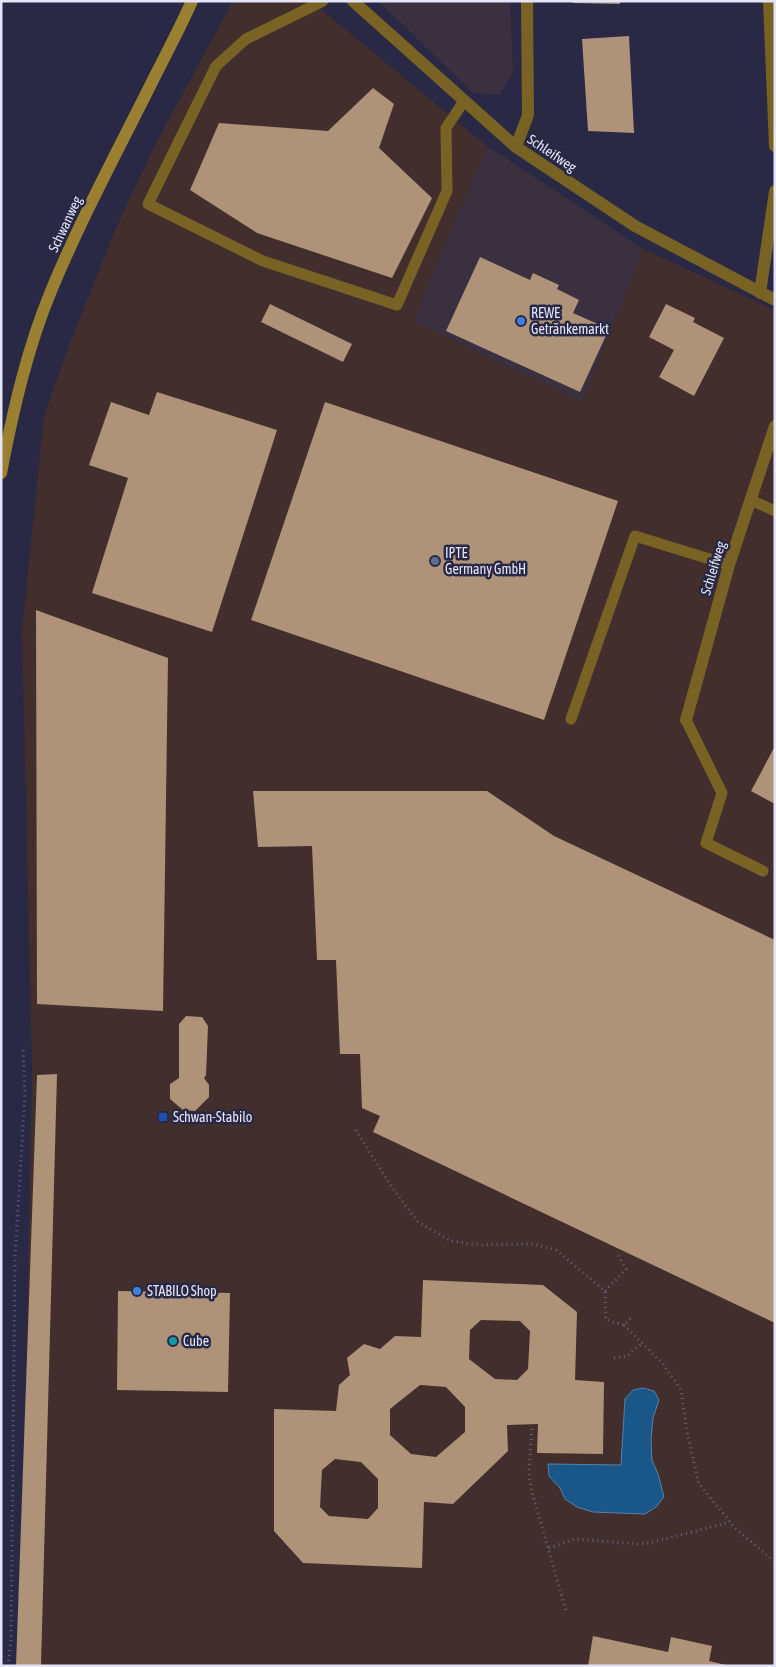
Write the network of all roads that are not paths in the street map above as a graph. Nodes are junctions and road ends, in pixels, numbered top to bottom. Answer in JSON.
{"nodes":[{"id":1,"x":192,"y":1,"type":"edge"},
{"id":2,"x":323,"y":1,"type":"edge"},
{"id":3,"x":353,"y":1,"type":"edge"},
{"id":4,"x":527,"y":1,"type":"edge"},
{"id":5,"x":769,"y":2,"type":"edge"},
{"id":6,"x":464,"y":101,"type":"junction"},
{"id":7,"x":775,"y":146,"type":"edge"},
{"id":8,"x":516,"y":147,"type":"junction"},
{"id":9,"x":775,"y":191,"type":"edge"},
{"id":10,"x":760,"y":293,"type":"junction"},
{"id":11,"x":775,"y":300,"type":"edge"},
{"id":12,"x":775,"y":426,"type":"edge"},
{"id":13,"x":1,"y":473,"type":"edge"},
{"id":14,"x":751,"y":500,"type":"junction"},
{"id":15,"x":775,"y":511,"type":"edge"},
{"id":16,"x":729,"y":565,"type":"junction"},
{"id":17,"x":571,"y":719,"type":"dead end"},
{"id":18,"x":686,"y":720,"type":"joint"},
{"id":19,"x":763,"y":871,"type":"dead end"}],
"edges":[{"from":1,"to":13,"type":"main road","name":"Schwanweg"},
{"from":2,"to":6,"type":"lane"},
{"from":3,"to":6,"type":"street","name":"Schleifweg"},
{"from":4,"to":8,"type":"street"},
{"from":5,"to":7,"type":"street"},
{"from":6,"to":8,"type":"street","name":"Schleifweg"},
{"from":8,"to":10,"type":"street","name":"Schleifweg"},
{"from":9,"to":10,"type":"street"},
{"from":10,"to":11,"type":"street","name":"Schleifweg"},
{"from":12,"to":14,"type":"street","name":"Schleifweg"},
{"from":14,"to":15,"type":"lane"},
{"from":14,"to":16,"type":"street","name":"Schleifweg"},
{"from":16,"to":17,"type":"lane"},
{"from":16,"to":18,"type":"street","name":"Schleifweg"},
{"from":18,"to":19,"type":"lane"}]}
